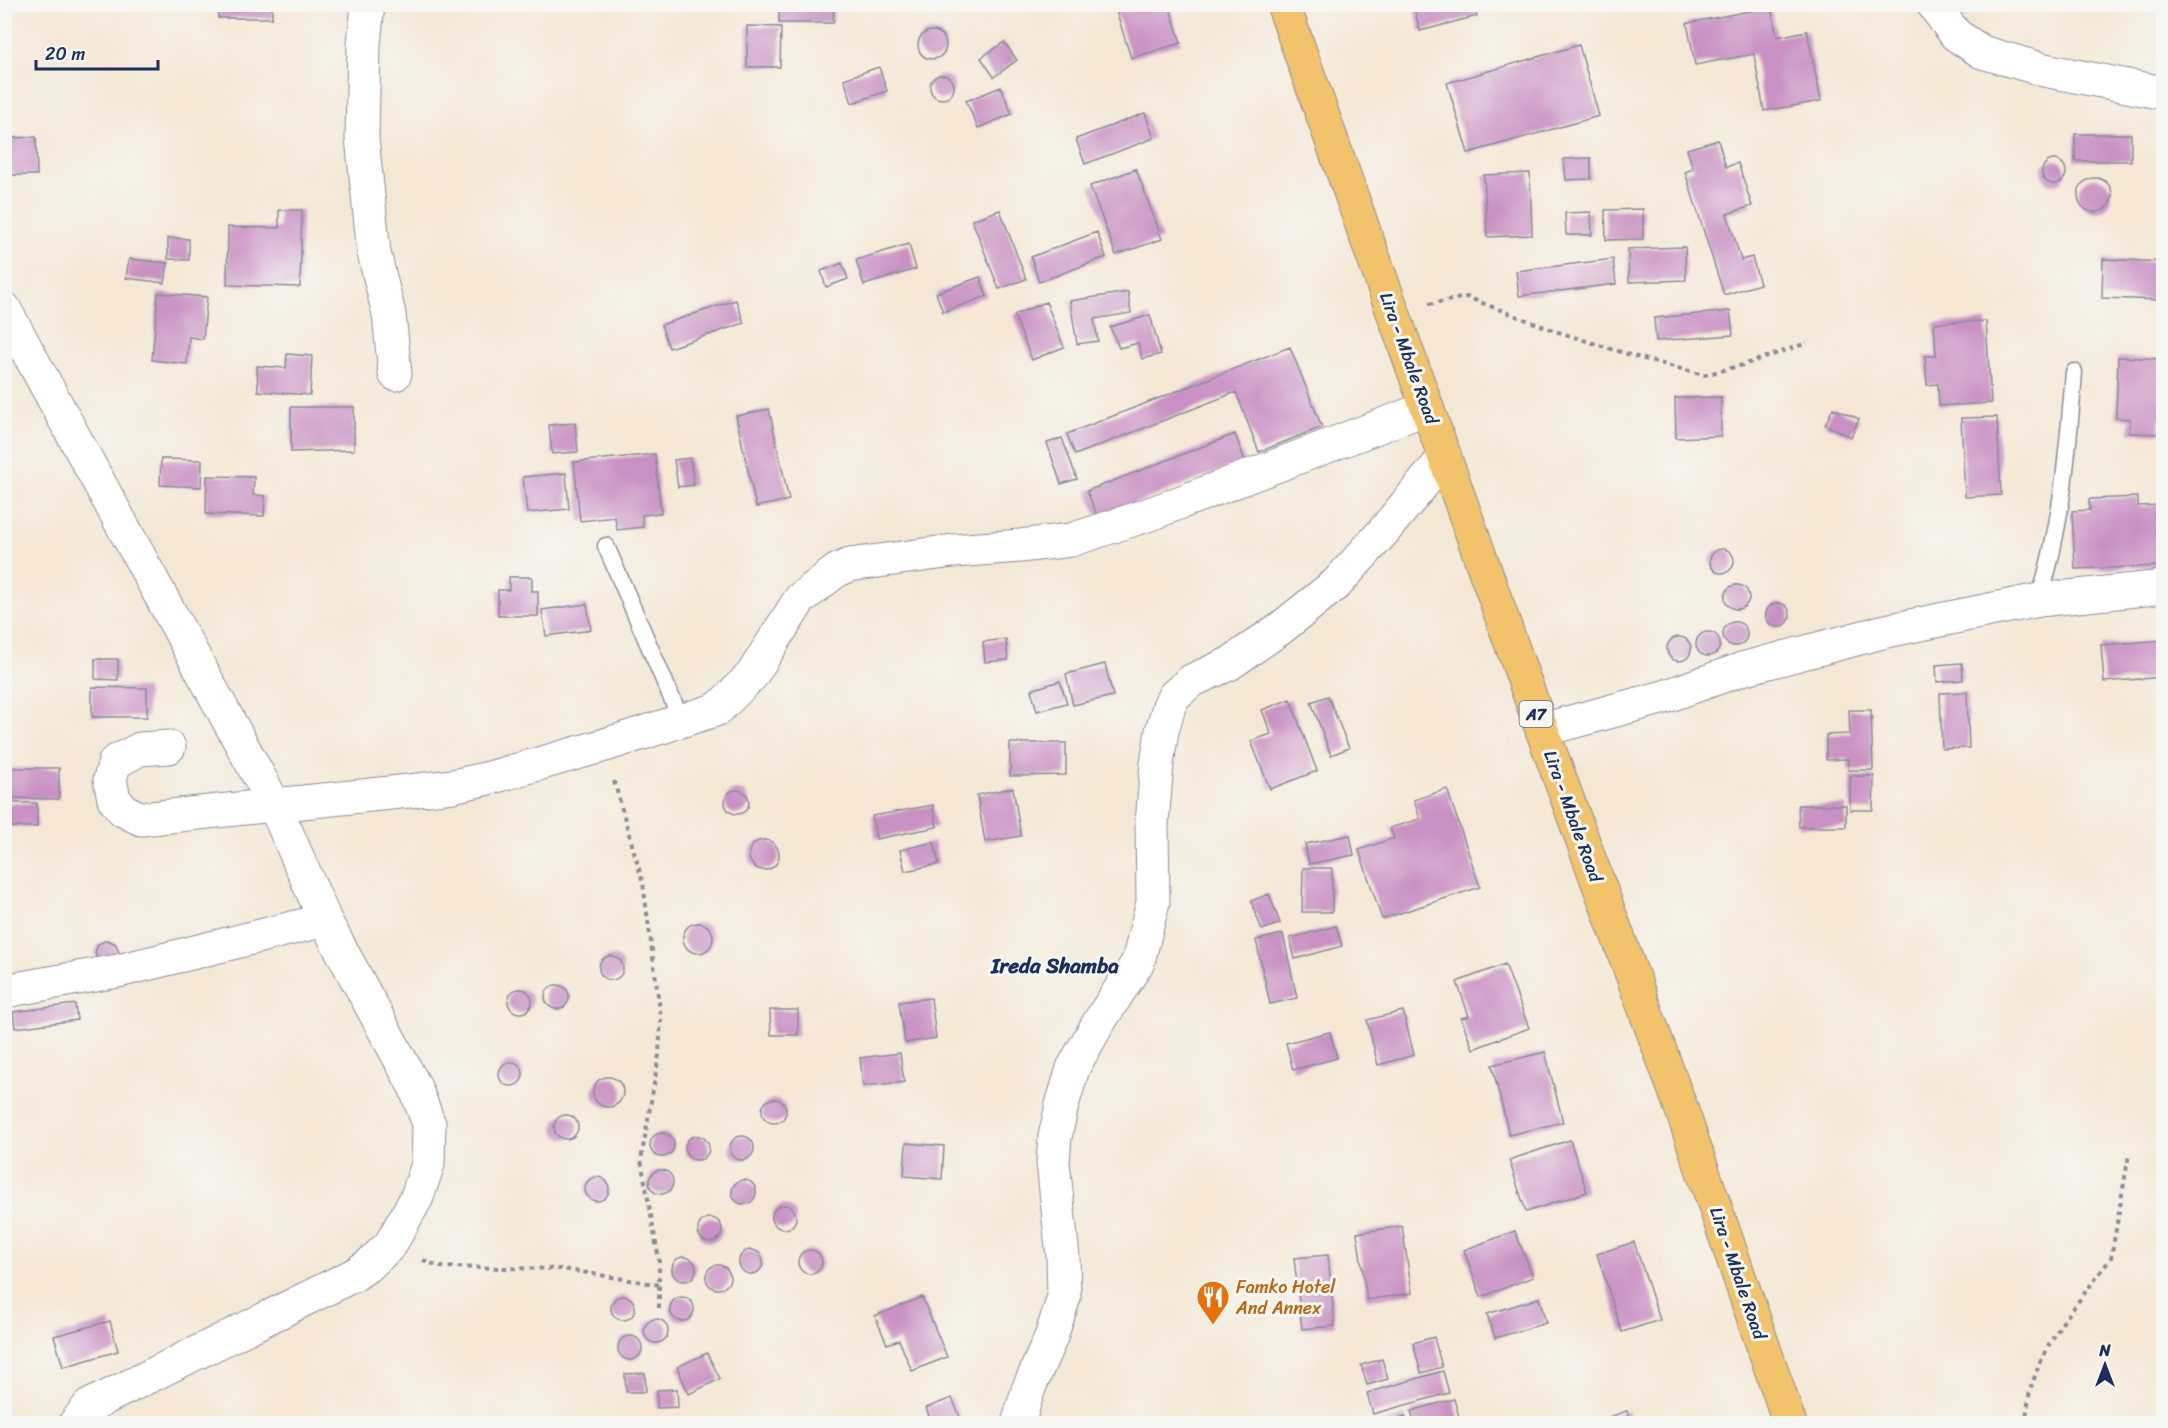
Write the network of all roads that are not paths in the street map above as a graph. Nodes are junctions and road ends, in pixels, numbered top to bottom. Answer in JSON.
{"nodes":[{"id":1,"x":368,"y":4,"type":"edge"},
{"id":2,"x":1283,"y":4,"type":"edge"},
{"id":3,"x":1933,"y":4,"type":"edge"},
{"id":4,"x":2163,"y":93,"type":"edge"},
{"id":5,"x":4,"y":308,"type":"edge"},
{"id":6,"x":2074,"y":372,"type":"dead end"},
{"id":7,"x":395,"y":374,"type":"dead end"},
{"id":8,"x":1427,"y":408,"type":"junction"},
{"id":9,"x":1444,"y":457,"type":"junction"},
{"id":10,"x":606,"y":546,"type":"dead end"},
{"id":11,"x":2163,"y":587,"type":"edge"},
{"id":12,"x":2039,"y":600,"type":"junction"},
{"id":13,"x":682,"y":722,"type":"junction"},
{"id":14,"x":1542,"y":730,"type":"junction"},
{"id":15,"x":169,"y":747,"type":"dead end"},
{"id":16,"x":274,"y":804,"type":"junction"},
{"id":17,"x":325,"y":920,"type":"junction"},
{"id":18,"x":4,"y":991,"type":"edge"},
{"id":19,"x":75,"y":1424,"type":"edge"},
{"id":20,"x":1018,"y":1424,"type":"edge"},
{"id":21,"x":1790,"y":1424,"type":"edge"}],
"edges":[{"from":1,"to":7,"type":"street"},
{"from":2,"to":8,"type":"main road","name":"Lira - Mbale Road","number":"A7"},
{"from":3,"to":4,"type":"street"},
{"from":5,"to":16,"type":"street"},
{"from":6,"to":12,"type":"lane"},
{"from":8,"to":9,"type":"main road","name":"Lira - Mbale Road","number":"A7"},
{"from":8,"to":13,"type":"street"},
{"from":9,"to":14,"type":"main road","name":"Lira - Mbale Road","number":"A7"},
{"from":9,"to":20,"type":"street"},
{"from":10,"to":13,"type":"lane"},
{"from":11,"to":12,"type":"street"},
{"from":12,"to":14,"type":"street"},
{"from":13,"to":16,"type":"street"},
{"from":14,"to":21,"type":"main road","name":"Lira - Mbale Road","number":"A7"},
{"from":15,"to":16,"type":"street"},
{"from":16,"to":17,"type":"street"},
{"from":17,"to":18,"type":"street"},
{"from":17,"to":19,"type":"street"}]}
